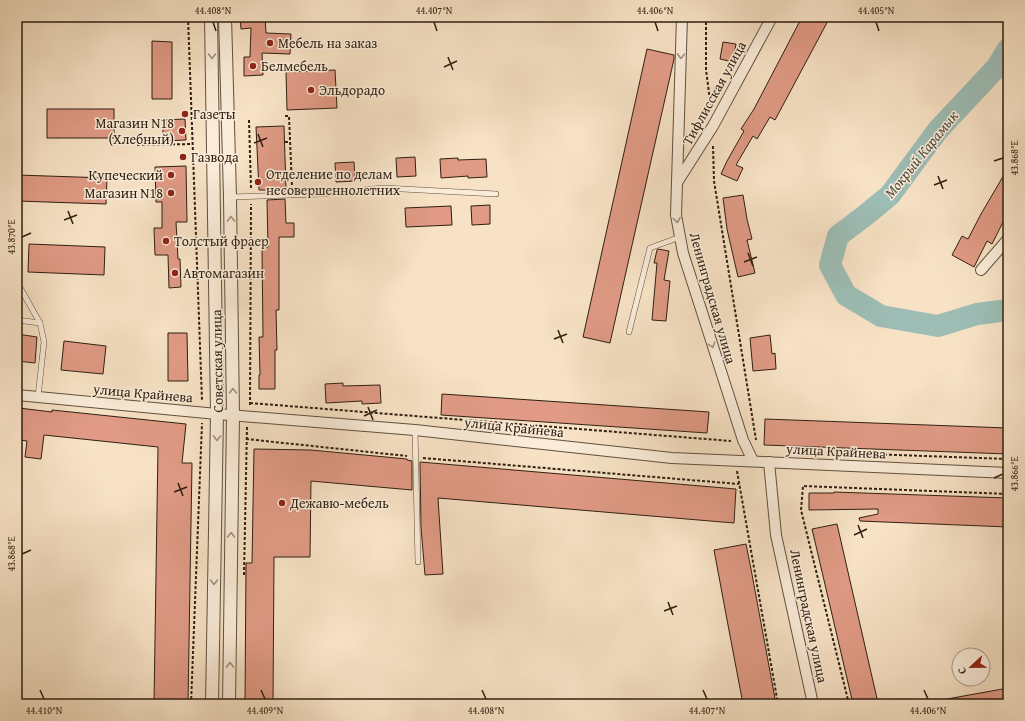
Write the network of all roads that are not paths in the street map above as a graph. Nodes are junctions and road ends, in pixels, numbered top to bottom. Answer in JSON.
{"nodes":[{"id":1,"x":211,"y":17,"type":"edge"},
{"id":2,"x":225,"y":17,"type":"edge"},
{"id":3,"x":682,"y":17,"type":"edge"},
{"id":4,"x":772,"y":17,"type":"edge"},
{"id":5,"x":17,"y":35,"type":"edge"},
{"id":6,"x":17,"y":58,"type":"edge"},
{"id":7,"x":678,"y":181,"type":"junction"},
{"id":8,"x":496,"y":194,"type":"dead end"},
{"id":9,"x":230,"y":197,"type":"junction"},
{"id":10,"x":680,"y":237,"type":"junction"},
{"id":11,"x":1008,"y":239,"type":"edge"},
{"id":12,"x":981,"y":270,"type":"dead end"},
{"id":13,"x":17,"y":278,"type":"edge"},
{"id":14,"x":17,"y":320,"type":"edge"},
{"id":15,"x":40,"y":323,"type":"junction"},
{"id":16,"x":629,"y":332,"type":"dead end"},
{"id":17,"x":17,"y":395,"type":"edge"},
{"id":18,"x":38,"y":397,"type":"junction"},
{"id":19,"x":217,"y":414,"type":"junction"},
{"id":20,"x":233,"y":416,"type":"junction"},
{"id":21,"x":415,"y":430,"type":"junction"},
{"id":22,"x":752,"y":461,"type":"junction"},
{"id":23,"x":769,"y":468,"type":"junction"},
{"id":24,"x":1008,"y":473,"type":"edge"},
{"id":25,"x":418,"y":562,"type":"dead end"},
{"id":26,"x":212,"y":704,"type":"edge"},
{"id":27,"x":229,"y":704,"type":"edge"},
{"id":28,"x":814,"y":704,"type":"edge"}],
"edges":[{"from":1,"to":19,"type":"street","name":"Советская улица","one_way":true},
{"from":2,"to":9,"type":"street","name":"Советская улица"},
{"from":3,"to":7,"type":"street","name":"Ленинградская улица","one_way":true},
{"from":4,"to":7,"type":"street","name":"Тифлисская улица"},
{"from":5,"to":6,"type":"lane"},
{"from":7,"to":10,"type":"street","name":"Ленинградская улица","one_way":true},
{"from":8,"to":9,"type":"lane"},
{"from":20,"to":9,"type":"street","name":"Советская улица","one_way":true},
{"from":10,"to":16,"type":"lane"},
{"from":10,"to":22,"type":"street","name":"Ленинградская улица","one_way":true},
{"from":11,"to":12,"type":"street"},
{"from":13,"to":15,"type":"lane"},
{"from":14,"to":15,"type":"lane"},
{"from":15,"to":18,"type":"lane"},
{"from":17,"to":18,"type":"street","name":"улица Крайнева"},
{"from":18,"to":19,"type":"street","name":"улица Крайнева"},
{"from":19,"to":20,"type":"street","name":"улица Крайнева"},
{"from":19,"to":26,"type":"street","name":"Советская улица","one_way":true},
{"from":20,"to":21,"type":"street","name":"улица Крайнева"},
{"from":27,"to":20,"type":"street","name":"Советская улица","one_way":true},
{"from":21,"to":22,"type":"street","name":"улица Крайнева"},
{"from":21,"to":25,"type":"lane"},
{"from":22,"to":23,"type":"street","name":"улица Крайнева"},
{"from":23,"to":24,"type":"street","name":"улица Крайнева"},
{"from":23,"to":28,"type":"street","name":"Ленинградская улица"}]}
